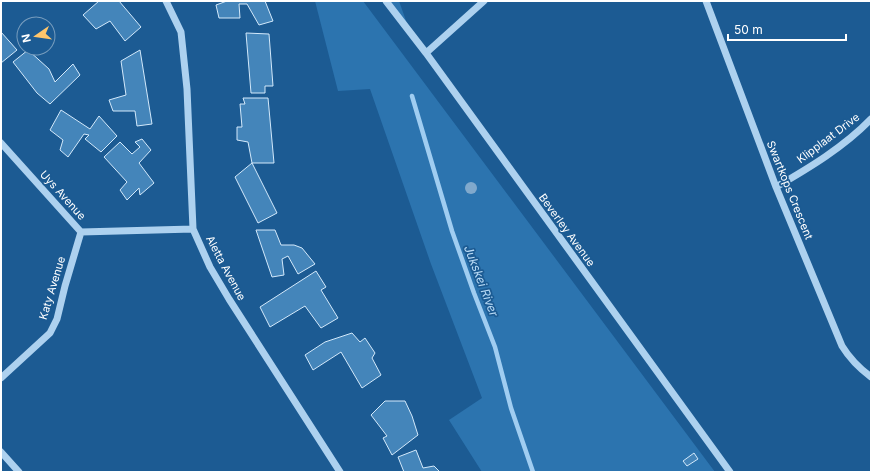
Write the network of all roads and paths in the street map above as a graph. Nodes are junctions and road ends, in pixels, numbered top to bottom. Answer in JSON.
{"nodes":[{"id":1,"x":166,"y":1,"type":"edge"},
{"id":2,"x":386,"y":1,"type":"edge"},
{"id":3,"x":484,"y":1,"type":"edge"},
{"id":4,"x":706,"y":1,"type":"edge"},
{"id":5,"x":426,"y":53,"type":"junction"},
{"id":6,"x":871,"y":119,"type":"edge"},
{"id":7,"x":1,"y":143,"type":"edge"},
{"id":8,"x":776,"y":187,"type":"junction"},
{"id":9,"x":193,"y":229,"type":"junction"},
{"id":10,"x":81,"y":232,"type":"junction"},
{"id":11,"x":871,"y":377,"type":"edge"},
{"id":12,"x":1,"y":378,"type":"edge"},
{"id":13,"x":1,"y":452,"type":"edge"},
{"id":14,"x":19,"y":472,"type":"edge"},
{"id":15,"x":340,"y":472,"type":"edge"},
{"id":16,"x":730,"y":472,"type":"edge"}],
"edges":[{"from":1,"to":9,"type":"street","name":"Aletta Avenue"},
{"from":2,"to":5,"type":"street","name":"Beverley Avenue"},
{"from":3,"to":5,"type":"street"},
{"from":4,"to":8,"type":"street","name":"Swartkops Crescent"},
{"from":5,"to":16,"type":"street","name":"Beverley Avenue"},
{"from":6,"to":8,"type":"street","name":"Klipplaat Drive"},
{"from":7,"to":10,"type":"street","name":"Uys Avenue"},
{"from":8,"to":11,"type":"street","name":"Swartkops Crescent"},
{"from":9,"to":10,"type":"street","name":"Uys Avenue"},
{"from":9,"to":15,"type":"street","name":"Aletta Avenue"},
{"from":10,"to":12,"type":"street","name":"Katy Avenue"},
{"from":13,"to":14,"type":"street"}]}
